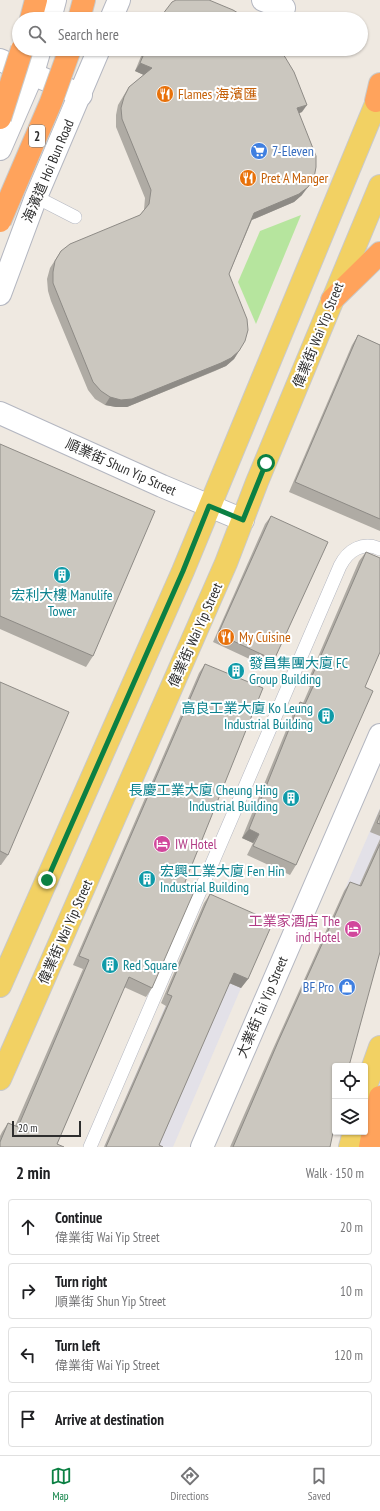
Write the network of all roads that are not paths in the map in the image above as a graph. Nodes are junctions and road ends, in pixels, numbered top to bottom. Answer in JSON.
{"nodes":[{"id":1,"x":36,"y":0,"type":"edge"},
{"id":2,"x":55,"y":0,"type":"edge"},
{"id":3,"x":84,"y":0,"type":"edge"},
{"id":4,"x":119,"y":0,"type":"edge"},
{"id":5,"x":263,"y":0,"type":"edge"},
{"id":6,"x":284,"y":8,"type":"dead end"},
{"id":7,"x":33,"y":12,"type":"edge"},
{"id":8,"x":52,"y":12,"type":"edge"},
{"id":9,"x":81,"y":12,"type":"edge"},
{"id":10,"x":114,"y":12,"type":"edge"},
{"id":11,"x":20,"y":56,"type":"edge"},
{"id":12,"x":38,"y":56,"type":"edge"},
{"id":13,"x":67,"y":56,"type":"edge"},
{"id":14,"x":96,"y":56,"type":"edge"},
{"id":15,"x":0,"y":60,"type":"edge"},
{"id":16,"x":33,"y":73,"type":"junction"},
{"id":17,"x":379,"y":93,"type":"edge"},
{"id":18,"x":80,"y":95,"type":"junction"},
{"id":19,"x":0,"y":118,"type":"edge"},
{"id":20,"x":0,"y":149,"type":"edge"},
{"id":21,"x":380,"y":186,"type":"edge"},
{"id":22,"x":36,"y":197,"type":"junction"},
{"id":23,"x":75,"y":217,"type":"dead end"},
{"id":24,"x":0,"y":221,"type":"edge"},
{"id":25,"x":380,"y":253,"type":"edge"},
{"id":26,"x":0,"y":294,"type":"edge"},
{"id":27,"x":332,"y":300,"type":"junction"},
{"id":28,"x":0,"y":413,"type":"edge"},
{"id":29,"x":209,"y":506,"type":"junction"},
{"id":30,"x":243,"y":520,"type":"junction"},
{"id":31,"x":380,"y":549,"type":"edge"},
{"id":32,"x":380,"y":735,"type":"edge"},
{"id":33,"x":0,"y":986,"type":"edge"},
{"id":34,"x":380,"y":1047,"type":"edge"},
{"id":35,"x":0,"y":1079,"type":"edge"},
{"id":36,"x":368,"y":1081,"type":"edge"},
{"id":37,"x":380,"y":1097,"type":"edge"},
{"id":38,"x":353,"y":1135,"type":"edge"},
{"id":39,"x":90,"y":1147,"type":"edge"},
{"id":40,"x":202,"y":1147,"type":"edge"},
{"id":41,"x":350,"y":1147,"type":"edge"},
{"id":42,"x":370,"y":1147,"type":"edge"}],
"edges":[{"from":1,"to":7,"type":"highway"},
{"from":2,"to":8,"type":"main road"},
{"from":3,"to":9,"type":"highway"},
{"from":4,"to":10,"type":"main road"},
{"from":5,"to":6,"type":"main road"},
{"from":11,"to":19,"type":"highway","bridge":true},
{"from":12,"to":16,"type":"main road"},
{"from":13,"to":24,"type":"highway","number":"2","bridge":true},
{"from":14,"to":18,"type":"main road","name":"海濱道 Hoi Bun Road"},
{"from":15,"to":16,"type":"main road"},
{"from":16,"to":18,"type":"main road"},
{"from":16,"to":20,"type":"main road"},
{"from":17,"to":29,"type":"main road"},
{"from":18,"to":22,"type":"main road","name":"海濱道 Hoi Bun Road"},
{"from":21,"to":27,"type":"main road","name":"偉業街 Wai Yip Street"},
{"from":22,"to":23,"type":"lane"},
{"from":22,"to":26,"type":"main road","name":"海濱道 Hoi Bun Road"},
{"from":25,"to":27,"type":"highway"},
{"from":27,"to":30,"type":"main road","name":"偉業街 Wai Yip Street"},
{"from":28,"to":29,"type":"main road","name":"順業街 Shun Yip Street"},
{"from":29,"to":30,"type":"main road","name":"順業街 Shun Yip Street"},
{"from":29,"to":33,"type":"main road"},
{"from":30,"to":35,"type":"main road","name":"偉業街 Wai Yip Street"},
{"from":31,"to":39,"type":"lane"},
{"from":32,"to":40,"type":"main road","name":"大業街 Tai Yip Street"},
{"from":34,"to":36,"type":"main road"},
{"from":37,"to":42,"type":"highway"},
{"from":38,"to":41,"type":"main road"}]}
